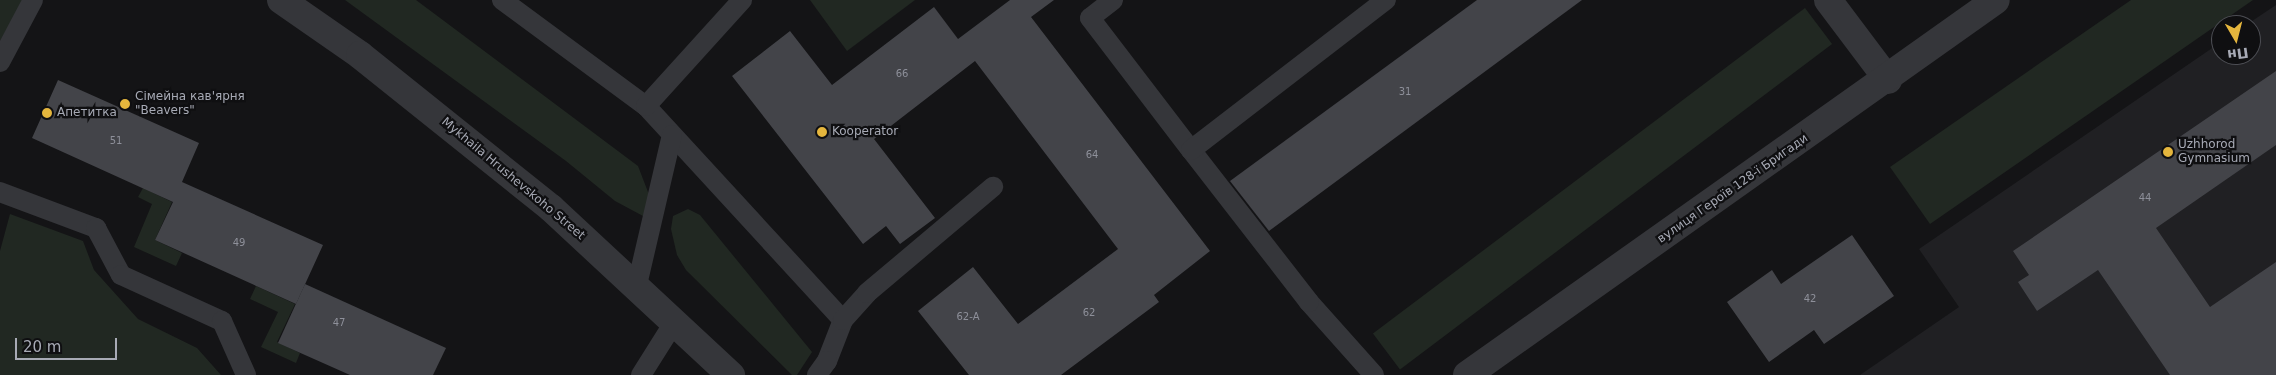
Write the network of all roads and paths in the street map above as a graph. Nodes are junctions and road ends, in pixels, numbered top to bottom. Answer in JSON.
{"nodes":[{"id":1,"x":33,"y":0,"type":"edge"},
{"id":2,"x":281,"y":0,"type":"edge"},
{"id":3,"x":502,"y":0,"type":"edge"},
{"id":4,"x":742,"y":0,"type":"edge"},
{"id":5,"x":1112,"y":0,"type":"edge"},
{"id":6,"x":1386,"y":0,"type":"edge"},
{"id":7,"x":1828,"y":0,"type":"edge"},
{"id":8,"x":1996,"y":0,"type":"edge"},
{"id":9,"x":0,"y":62,"type":"edge"},
{"id":10,"x":1888,"y":80,"type":"junction"},
{"id":11,"x":646,"y":106,"type":"junction"},
{"id":12,"x":672,"y":135,"type":"junction"},
{"id":13,"x":1191,"y":150,"type":"junction"},
{"id":14,"x":994,"y":187,"type":"dead end"},
{"id":15,"x":0,"y":192,"type":"edge"},
{"id":16,"x":637,"y":285,"type":"junction"},
{"id":17,"x":843,"y":320,"type":"junction"},
{"id":18,"x":675,"y":321,"type":"junction"},
{"id":19,"x":246,"y":375,"type":"edge"},
{"id":20,"x":641,"y":375,"type":"edge"},
{"id":21,"x":731,"y":375,"type":"edge"},
{"id":22,"x":817,"y":375,"type":"edge"},
{"id":23,"x":1374,"y":375,"type":"edge"},
{"id":24,"x":1467,"y":375,"type":"edge"}],
"edges":[{"from":1,"to":9,"type":"lane"},
{"from":2,"to":16,"type":"street","name":"Mykhaila Hrushevskoho Street"},
{"from":3,"to":11,"type":"lane"},
{"from":4,"to":11,"type":"lane"},
{"from":5,"to":13,"type":"lane"},
{"from":6,"to":13,"type":"lane"},
{"from":7,"to":10,"type":"street"},
{"from":8,"to":10,"type":"street","name":"вулиця Героїв 128-ї Бригади"},
{"from":10,"to":24,"type":"street","name":"вулиця Героїв 128-ї Бригади"},
{"from":11,"to":12,"type":"lane"},
{"from":12,"to":16,"type":"lane"},
{"from":12,"to":17,"type":"lane"},
{"from":13,"to":23,"type":"lane"},
{"from":14,"to":17,"type":"lane"},
{"from":15,"to":19,"type":"lane"},
{"from":16,"to":18,"type":"street","name":"Mykhaila Hrushevskoho Street"},
{"from":17,"to":22,"type":"lane"},
{"from":18,"to":20,"type":"lane"},
{"from":18,"to":21,"type":"street","name":"Mykhaila Hrushevskoho Street"}]}
